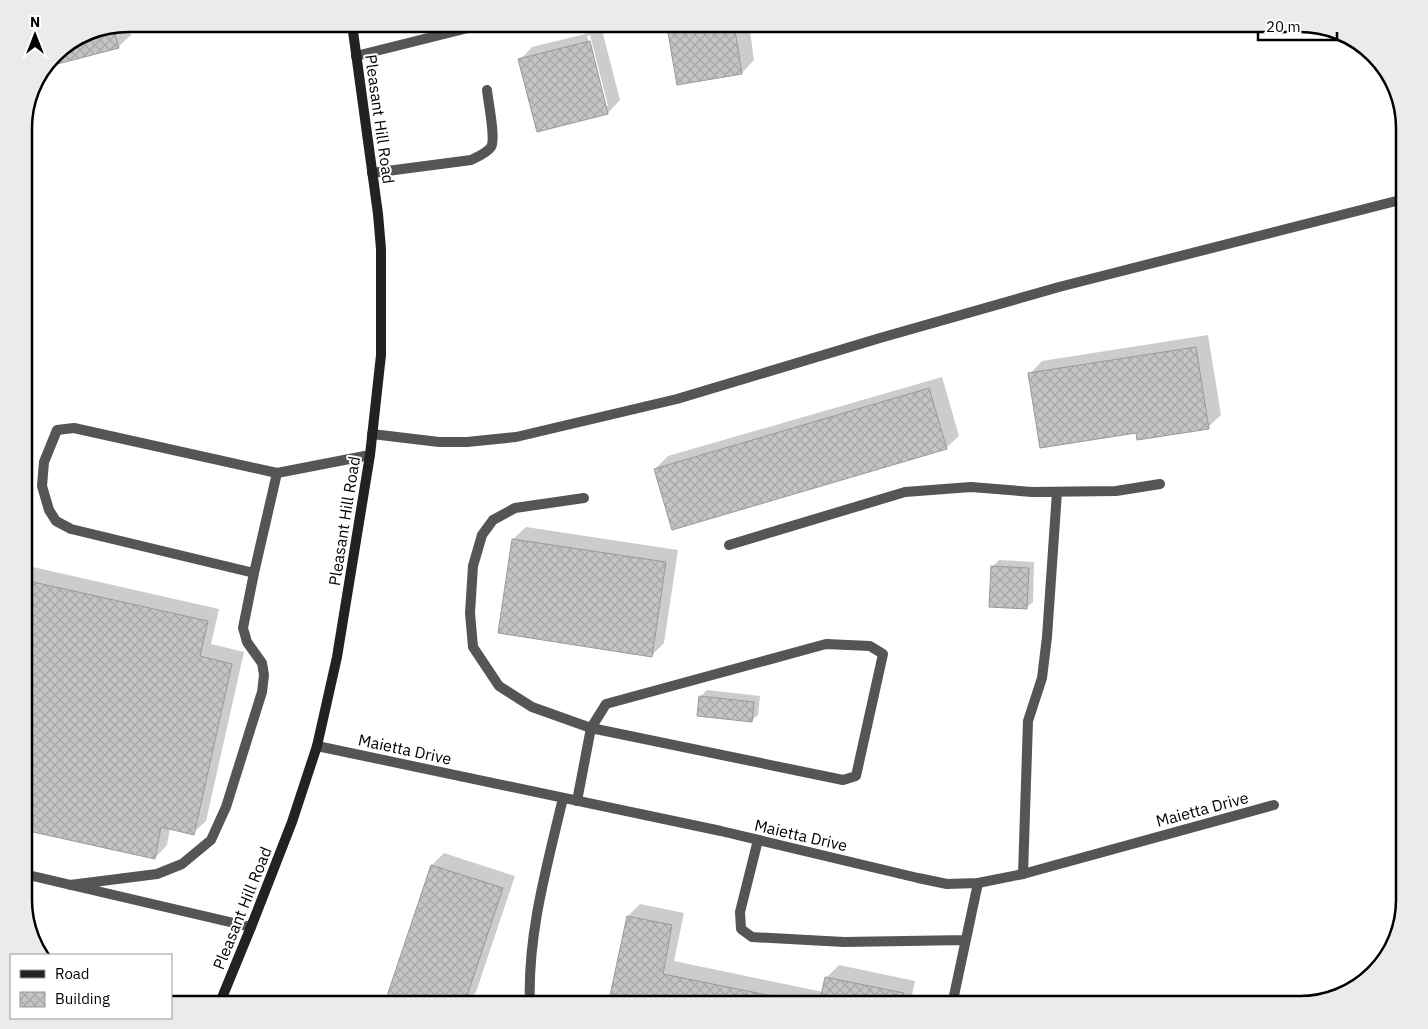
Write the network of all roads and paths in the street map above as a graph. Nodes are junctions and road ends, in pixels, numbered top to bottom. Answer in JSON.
{"nodes":[{"id":1,"x":353,"y":33,"type":"edge"},
{"id":2,"x":449,"y":33,"type":"edge"},
{"id":3,"x":356,"y":56,"type":"junction"},
{"id":4,"x":487,"y":90,"type":"dead end"},
{"id":5,"x":372,"y":173,"type":"junction"},
{"id":6,"x":1396,"y":201,"type":"edge"},
{"id":7,"x":372,"y":434,"type":"junction"},
{"id":8,"x":370,"y":454,"type":"junction"},
{"id":9,"x":277,"y":473,"type":"junction"},
{"id":10,"x":1160,"y":484,"type":"dead end"},
{"id":11,"x":1057,"y":492,"type":"junction"},
{"id":12,"x":584,"y":498,"type":"dead end"},
{"id":13,"x":729,"y":545,"type":"dead end"},
{"id":14,"x":254,"y":573,"type":"junction"},
{"id":15,"x":591,"y":728,"type":"junction"},
{"id":16,"x":317,"y":746,"type":"junction"},
{"id":17,"x":563,"y":798,"type":"junction"},
{"id":18,"x":577,"y":801,"type":"junction"},
{"id":19,"x":1274,"y":805,"type":"dead end"},
{"id":20,"x":758,"y":840,"type":"junction"},
{"id":21,"x":1023,"y":874,"type":"junction"},
{"id":22,"x":33,"y":876,"type":"edge"},
{"id":23,"x":978,"y":883,"type":"junction"},
{"id":24,"x":70,"y":885,"type":"junction"},
{"id":25,"x":252,"y":927,"type":"junction"},
{"id":26,"x":966,"y":940,"type":"junction"},
{"id":27,"x":223,"y":996,"type":"edge"},
{"id":28,"x":530,"y":996,"type":"edge"},
{"id":29,"x":954,"y":996,"type":"edge"}],
"edges":[{"from":1,"to":3,"type":"street","name":"Pleasant Hill Road"},
{"from":2,"to":3,"type":"street"},
{"from":3,"to":5,"type":"street","name":"Pleasant Hill Road"},
{"from":4,"to":5,"type":"street"},
{"from":5,"to":7,"type":"street","name":"Pleasant Hill Road"},
{"from":6,"to":7,"type":"street"},
{"from":7,"to":8,"type":"street","name":"Pleasant Hill Road"},
{"from":8,"to":9,"type":"street"},
{"from":8,"to":16,"type":"street","name":"Pleasant Hill Road"},
{"from":9,"to":14,"type":"street"},
{"from":9,"to":14,"type":"street"},
{"from":10,"to":11,"type":"street"},
{"from":11,"to":13,"type":"street"},
{"from":11,"to":21,"type":"street"},
{"from":12,"to":15,"type":"street"},
{"from":14,"to":24,"type":"street"},
{"from":15,"to":15,"type":"street"},
{"from":15,"to":18,"type":"street"},
{"from":16,"to":17,"type":"street","name":"Maietta Drive"},
{"from":16,"to":25,"type":"street","name":"Pleasant Hill Road"},
{"from":17,"to":18,"type":"street","name":"Maietta Drive"},
{"from":17,"to":28,"type":"street"},
{"from":18,"to":20,"type":"street","name":"Maietta Drive"},
{"from":19,"to":21,"type":"street","name":"Maietta Drive"},
{"from":20,"to":23,"type":"street","name":"Maietta Drive"},
{"from":20,"to":26,"type":"street"},
{"from":21,"to":23,"type":"street","name":"Maietta Drive"},
{"from":22,"to":24,"type":"street"},
{"from":23,"to":26,"type":"street"},
{"from":24,"to":25,"type":"street"},
{"from":25,"to":27,"type":"street","name":"Pleasant Hill Road"},
{"from":26,"to":29,"type":"street"}]}
